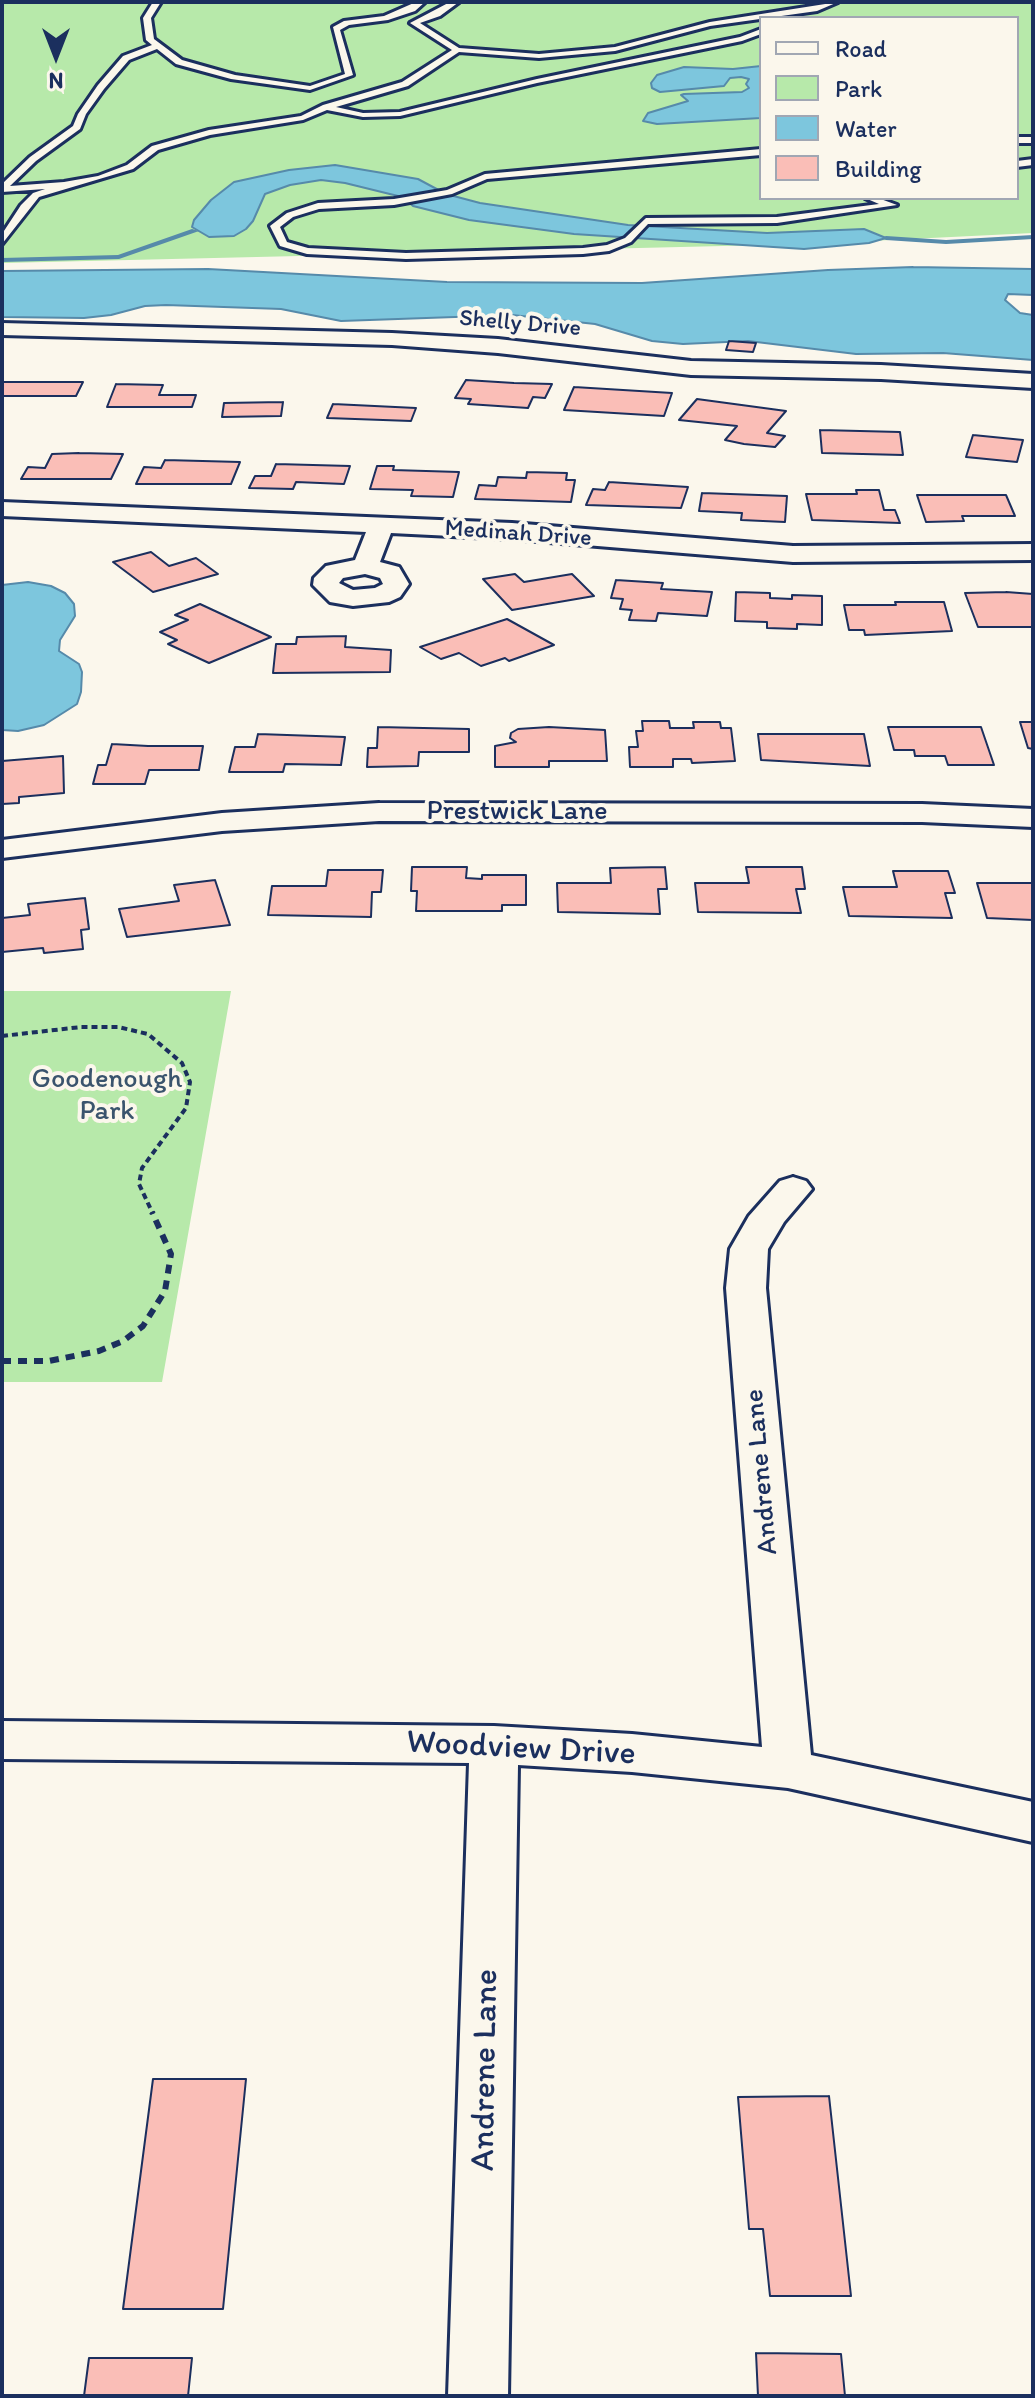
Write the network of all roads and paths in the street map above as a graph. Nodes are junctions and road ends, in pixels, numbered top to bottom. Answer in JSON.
{"nodes":[{"id":1,"x":157,"y":2,"type":"edge"},
{"id":2,"x":421,"y":2,"type":"edge"},
{"id":3,"x":455,"y":2,"type":"edge"},
{"id":4,"x":834,"y":2,"type":"edge"},
{"id":5,"x":783,"y":13,"type":"junction"},
{"id":6,"x":763,"y":16,"type":"edge"},
{"id":7,"x":776,"y":16,"type":"edge"},
{"id":8,"x":759,"y":17,"type":"edge"},
{"id":9,"x":759,"y":32,"type":"edge"},
{"id":10,"x":157,"y":46,"type":"junction"},
{"id":11,"x":457,"y":50,"type":"junction"},
{"id":12,"x":326,"y":107,"type":"junction"},
{"id":13,"x":759,"y":152,"type":"edge"},
{"id":14,"x":64,"y":185,"type":"junction"},
{"id":15,"x":2,"y":189,"type":"edge"},
{"id":16,"x":876,"y":200,"type":"edge"},
{"id":17,"x":2,"y":241,"type":"edge"},
{"id":18,"x":2,"y":329,"type":"edge"},
{"id":19,"x":1033,"y":381,"type":"edge"},
{"id":20,"x":2,"y":509,"type":"edge"},
{"id":21,"x":381,"y":527,"type":"junction"},
{"id":22,"x":1033,"y":552,"type":"edge"},
{"id":23,"x":366,"y":566,"type":"dead end"},
{"id":24,"x":1033,"y":818,"type":"edge"},
{"id":25,"x":2,"y":849,"type":"edge"},
{"id":26,"x":2,"y":1036,"type":"edge"},
{"id":27,"x":793,"y":1189,"type":"dead end"},
{"id":28,"x":2,"y":1361,"type":"edge"},
{"id":29,"x":2,"y":1740,"type":"edge"},
{"id":30,"x":494,"y":1745,"type":"junction"},
{"id":31,"x":788,"y":1769,"type":"junction"},
{"id":32,"x":1033,"y":1822,"type":"edge"},
{"id":33,"x":478,"y":2396,"type":"edge"}],
"edges":[{"from":1,"to":10,"type":"lane"},
{"from":2,"to":10,"type":"lane"},
{"from":3,"to":11,"type":"lane"},
{"from":4,"to":5,"type":"lane"},
{"from":5,"to":6,"type":"lane"},
{"from":5,"to":7,"type":"lane"},
{"from":8,"to":11,"type":"lane"},
{"from":9,"to":12,"type":"lane"},
{"from":10,"to":15,"type":"lane"},
{"from":11,"to":12,"type":"lane"},
{"from":12,"to":14,"type":"lane"},
{"from":13,"to":16,"type":"lane"},
{"from":14,"to":15,"type":"lane"},
{"from":14,"to":17,"type":"lane"},
{"from":18,"to":19,"type":"street","name":"Shelly Drive"},
{"from":20,"to":21,"type":"street","name":"Medinah Drive"},
{"from":21,"to":22,"type":"street","name":"Medinah Drive"},
{"from":21,"to":23,"type":"street"},
{"from":24,"to":25,"type":"street","name":"Prestwick Lane"},
{"from":26,"to":28,"type":"path"},
{"from":27,"to":31,"type":"street","name":"Andrene Lane"},
{"from":29,"to":30,"type":"street","name":"Woodview Drive"},
{"from":30,"to":31,"type":"street","name":"Woodview Drive"},
{"from":30,"to":33,"type":"street","name":"Andrene Lane"},
{"from":31,"to":32,"type":"street","name":"Woodview Drive"}]}
